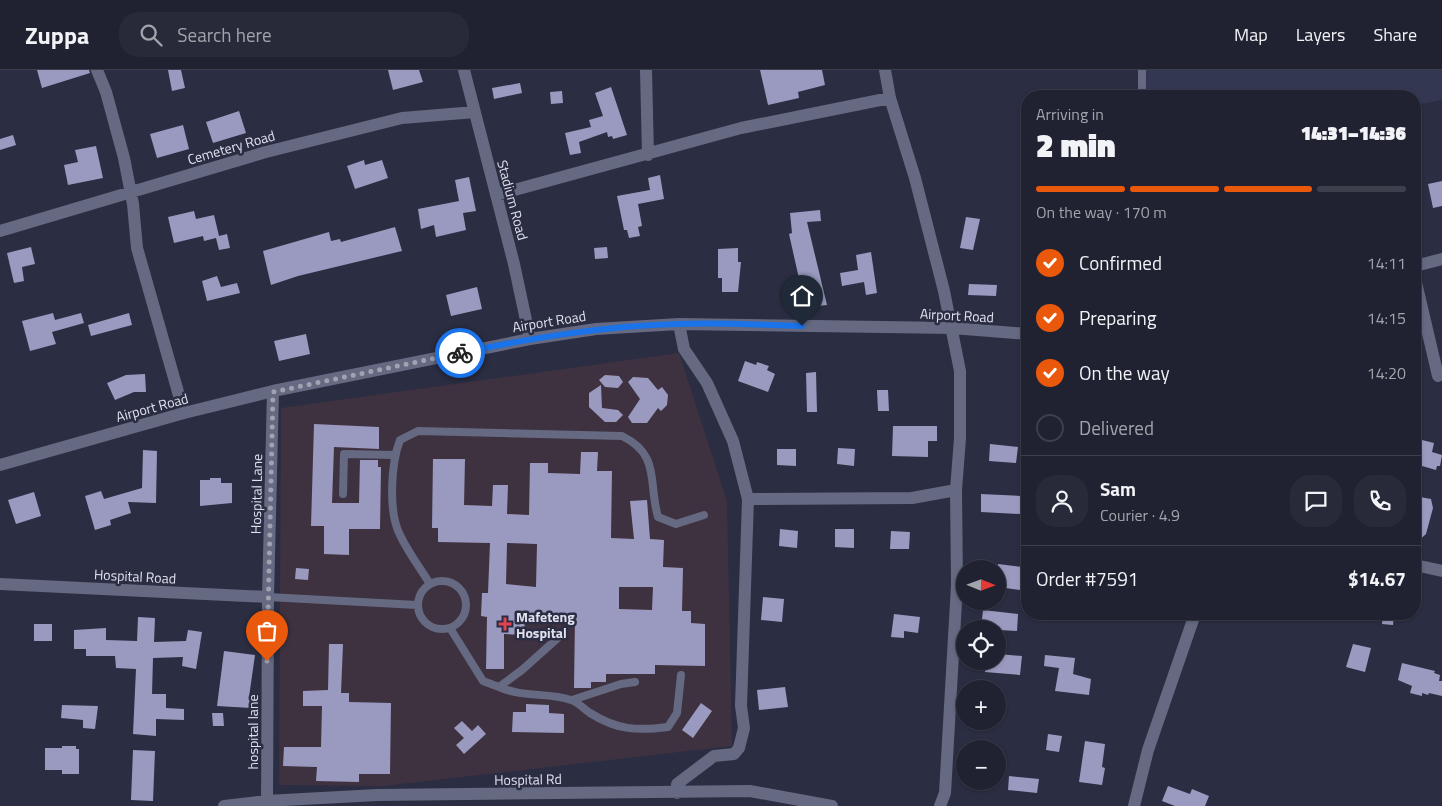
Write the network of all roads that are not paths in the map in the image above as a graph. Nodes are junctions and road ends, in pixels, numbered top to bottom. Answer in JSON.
{"nodes":[{"id":1,"x":97,"y":70,"type":"edge"},
{"id":2,"x":464,"y":70,"type":"edge"},
{"id":3,"x":646,"y":70,"type":"edge"},
{"id":4,"x":885,"y":70,"type":"edge"},
{"id":5,"x":1142,"y":70,"type":"edge"},
{"id":6,"x":1142,"y":90,"type":"edge"},
{"id":7,"x":890,"y":98,"type":"junction"},
{"id":8,"x":475,"y":112,"type":"junction"},
{"id":9,"x":648,"y":155,"type":"junction"},
{"id":10,"x":131,"y":191,"type":"junction"},
{"id":11,"x":496,"y":195,"type":"junction"},
{"id":12,"x":0,"y":231,"type":"edge"},
{"id":13,"x":1442,"y":258,"type":"edge"},
{"id":14,"x":1421,"y":264,"type":"edge"},
{"id":15,"x":1421,"y":304,"type":"edge"},
{"id":16,"x":678,"y":324,"type":"junction"},
{"id":17,"x":952,"y":328,"type":"junction"},
{"id":18,"x":1021,"y":333,"type":"edge"},
{"id":19,"x":530,"y":339,"type":"junction"},
{"id":20,"x":1438,"y":376,"type":"dead end"},
{"id":21,"x":273,"y":392,"type":"junction"},
{"id":22,"x":184,"y":413,"type":"junction"},
{"id":23,"x":394,"y":455,"type":"junction"},
{"id":24,"x":0,"y":465,"type":"edge"},
{"id":25,"x":956,"y":490,"type":"junction"},
{"id":26,"x":343,"y":494,"type":"dead end"},
{"id":27,"x":748,"y":499,"type":"junction"},
{"id":28,"x":704,"y":515,"type":"dead end"},
{"id":29,"x":1421,"y":566,"type":"edge"},
{"id":30,"x":1442,"y":571,"type":"edge"},
{"id":31,"x":0,"y":584,"type":"edge"},
{"id":32,"x":430,"y":584,"type":"junction"},
{"id":33,"x":268,"y":597,"type":"junction"},
{"id":34,"x":417,"y":605,"type":"junction"},
{"id":35,"x":1193,"y":620,"type":"edge"},
{"id":36,"x":450,"y":628,"type":"junction"},
{"id":37,"x":560,"y":636,"type":"dead end"},
{"id":38,"x":681,"y":675,"type":"dead end"},
{"id":39,"x":635,"y":682,"type":"dead end"},
{"id":40,"x":499,"y":687,"type":"junction"},
{"id":41,"x":572,"y":700,"type":"junction"},
{"id":42,"x":676,"y":792,"type":"junction"},
{"id":43,"x":266,"y":803,"type":"edge"},
{"id":44,"x":224,"y":806,"type":"edge"},
{"id":45,"x":832,"y":806,"type":"edge"},
{"id":46,"x":940,"y":806,"type":"edge"},
{"id":47,"x":1134,"y":806,"type":"edge"}],
"edges":[{"from":1,"to":10,"type":"street"},
{"from":2,"to":8,"type":"street","name":"Stadium Road"},
{"from":3,"to":9,"type":"street"},
{"from":4,"to":7,"type":"street"},
{"from":5,"to":6,"type":"lane"},
{"from":7,"to":9,"type":"street"},
{"from":7,"to":17,"type":"street"},
{"from":8,"to":10,"type":"street","name":"Cemetery Road"},
{"from":8,"to":11,"type":"street","name":"Stadium Road"},
{"from":9,"to":11,"type":"street"},
{"from":10,"to":12,"type":"street","name":"Cemetery Road"},
{"from":10,"to":22,"type":"street"},
{"from":11,"to":19,"type":"street","name":"Stadium Road"},
{"from":13,"to":14,"type":"street"},
{"from":15,"to":20,"type":"street"},
{"from":16,"to":17,"type":"street","name":"Airport Road"},
{"from":16,"to":19,"type":"street","name":"Airport Road"},
{"from":16,"to":27,"type":"street"},
{"from":17,"to":18,"type":"street","name":"Airport Road"},
{"from":17,"to":25,"type":"street"},
{"from":19,"to":21,"type":"street","name":"Airport Road"},
{"from":21,"to":22,"type":"street","name":"Airport Road"},
{"from":21,"to":33,"type":"street","name":"Hospital Lane"},
{"from":22,"to":24,"type":"street","name":"Airport Road"},
{"from":23,"to":26,"type":"lane"},
{"from":23,"to":28,"type":"lane"},
{"from":23,"to":32,"type":"lane"},
{"from":25,"to":27,"type":"street"},
{"from":25,"to":46,"type":"street"},
{"from":27,"to":42,"type":"street"},
{"from":29,"to":30,"type":"street"},
{"from":31,"to":33,"type":"street","name":"Hospital Road"},
{"from":32,"to":34,"type":"lane"},
{"from":32,"to":36,"type":"lane"},
{"from":33,"to":34,"type":"lane"},
{"from":33,"to":43,"type":"street","name":"hospital lane"},
{"from":34,"to":36,"type":"lane"},
{"from":35,"to":47,"type":"street"},
{"from":36,"to":40,"type":"lane"},
{"from":37,"to":40,"type":"lane"},
{"from":38,"to":41,"type":"lane"},
{"from":39,"to":41,"type":"lane"},
{"from":40,"to":41,"type":"lane"},
{"from":42,"to":43,"type":"street","name":"Hospital Rd"},
{"from":42,"to":45,"type":"street","name":"Hospital Rd"},
{"from":43,"to":44,"type":"street","name":"Hospital Rd"}]}
